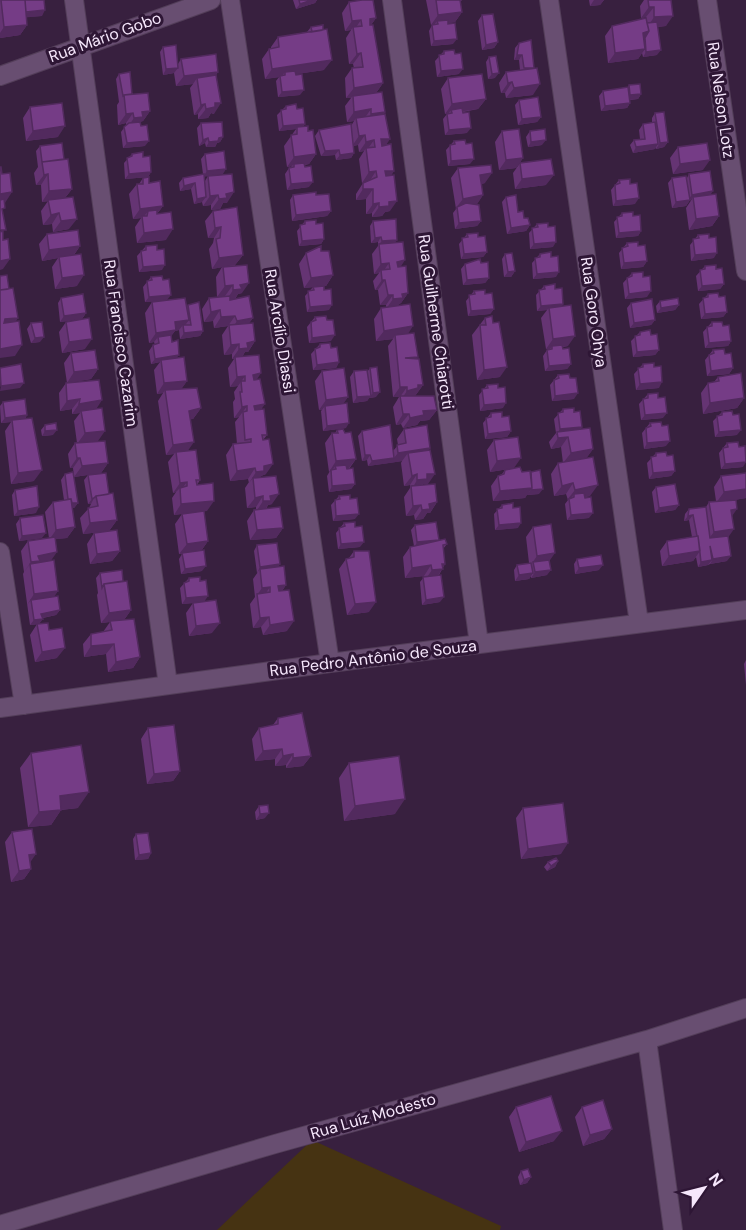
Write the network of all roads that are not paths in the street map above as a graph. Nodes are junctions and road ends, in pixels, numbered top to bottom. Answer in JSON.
{"nodes":[{"id":1,"x":74,"y":0,"type":"edge"},
{"id":2,"x":211,"y":0,"type":"edge"},
{"id":3,"x":230,"y":0,"type":"edge"},
{"id":4,"x":392,"y":0,"type":"edge"},
{"id":5,"x":549,"y":0,"type":"edge"},
{"id":6,"x":707,"y":0,"type":"edge"},
{"id":7,"x":80,"y":45,"type":"junction"},
{"id":8,"x":0,"y":76,"type":"edge"},
{"id":9,"x":746,"y":271,"type":"edge"},
{"id":10,"x":0,"y":552,"type":"edge"},
{"id":11,"x":746,"y":610,"type":"edge"},
{"id":12,"x":639,"y":623,"type":"junction"},
{"id":13,"x":479,"y":644,"type":"junction"},
{"id":14,"x":330,"y":663,"type":"junction"},
{"id":15,"x":168,"y":685,"type":"junction"},
{"id":16,"x":24,"y":705,"type":"junction"},
{"id":17,"x":0,"y":708,"type":"edge"},
{"id":18,"x":746,"y":1008,"type":"edge"},
{"id":19,"x":648,"y":1040,"type":"junction"},
{"id":20,"x":0,"y":1225,"type":"edge"},
{"id":21,"x":673,"y":1230,"type":"edge"}],
"edges":[{"from":1,"to":7,"type":"street","name":"Rua Francisco Cazarim"},
{"from":2,"to":7,"type":"street","name":"Rua Mário Gobo"},
{"from":3,"to":14,"type":"street","name":"Rua Arcílio Diassi"},
{"from":4,"to":13,"type":"street","name":"Rua Guilherme Chiarotti"},
{"from":5,"to":12,"type":"street","name":"Rua Goro Ohya"},
{"from":6,"to":9,"type":"street","name":"Rua Nelson Lotz"},
{"from":7,"to":8,"type":"street","name":"Rua Mário Gobo"},
{"from":7,"to":15,"type":"street","name":"Rua Francisco Cazarim"},
{"from":10,"to":16,"type":"street"},
{"from":11,"to":12,"type":"street","name":"Rua Pedro Antônio de Souza"},
{"from":12,"to":13,"type":"street","name":"Rua Pedro Antônio de Souza"},
{"from":13,"to":14,"type":"street","name":"Rua Pedro Antônio de Souza"},
{"from":14,"to":15,"type":"street","name":"Rua Pedro Antônio de Souza"},
{"from":15,"to":16,"type":"street","name":"Rua Pedro Antônio de Souza"},
{"from":16,"to":17,"type":"street","name":"Rua Pedro Antônio de Souza"},
{"from":18,"to":19,"type":"street","name":"Rua Luíz Modesto"},
{"from":19,"to":20,"type":"street","name":"Rua Luíz Modesto"},
{"from":19,"to":21,"type":"street"}]}
